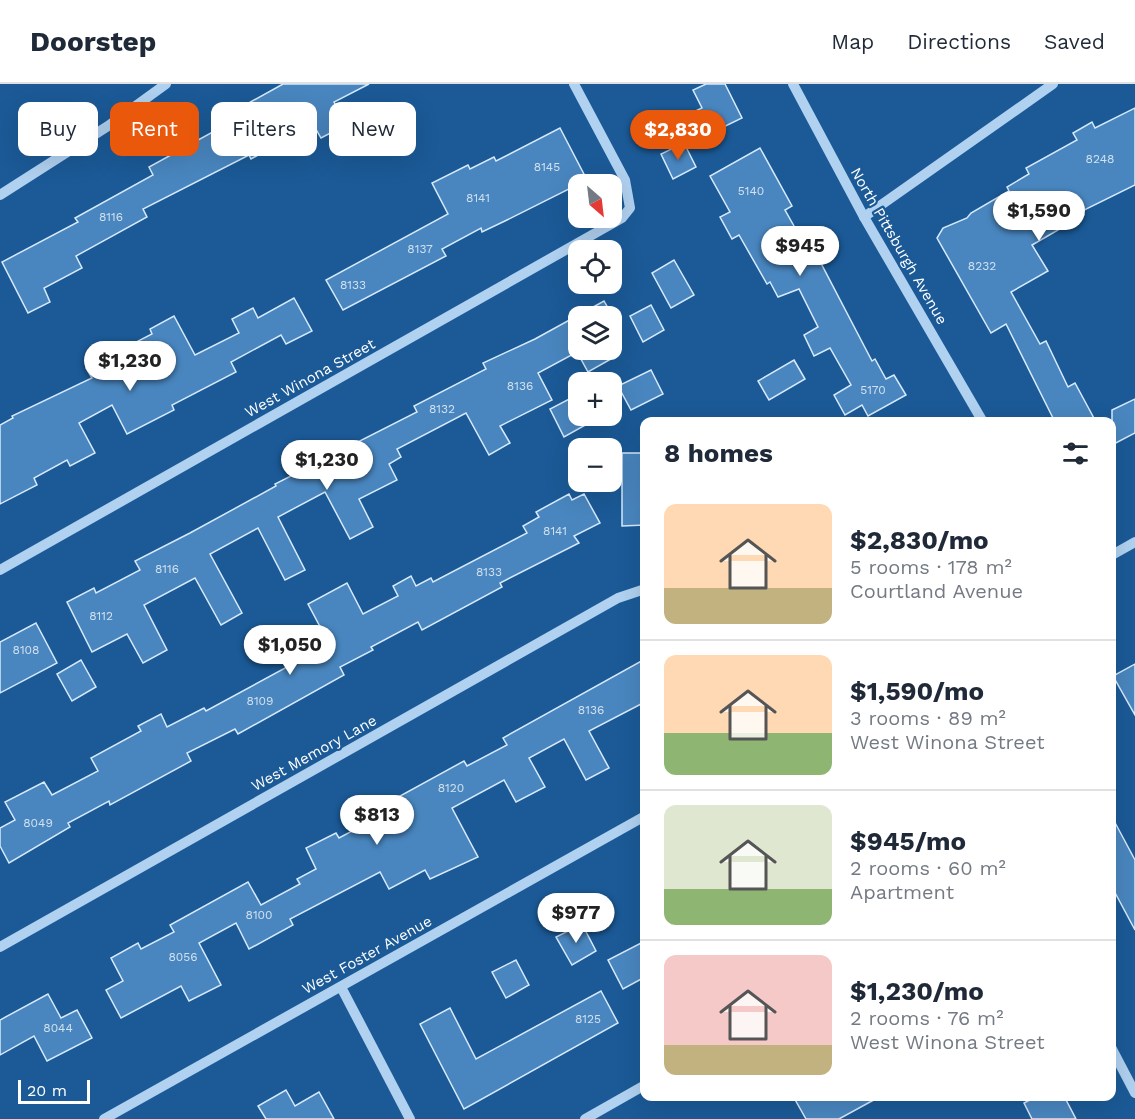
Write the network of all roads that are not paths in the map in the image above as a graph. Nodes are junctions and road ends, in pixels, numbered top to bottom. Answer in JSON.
{"nodes":[{"id":1,"x":166,"y":84,"type":"edge"},
{"id":2,"x":574,"y":84,"type":"edge"},
{"id":3,"x":793,"y":84,"type":"edge"},
{"id":4,"x":1053,"y":84,"type":"edge"},
{"id":5,"x":0,"y":195,"type":"edge"},
{"id":6,"x":864,"y":217,"type":"junction"},
{"id":7,"x":980,"y":417,"type":"edge"},
{"id":8,"x":1135,"y":542,"type":"edge"},
{"id":9,"x":1116,"y":553,"type":"edge"},
{"id":10,"x":0,"y":570,"type":"edge"},
{"id":11,"x":640,"y":590,"type":"edge"},
{"id":12,"x":640,"y":819,"type":"edge"},
{"id":13,"x":0,"y":947,"type":"edge"},
{"id":14,"x":340,"y":987,"type":"junction"},
{"id":15,"x":1116,"y":1057,"type":"edge"},
{"id":16,"x":640,"y":1088,"type":"edge"},
{"id":17,"x":1135,"y":1093,"type":"edge"},
{"id":18,"x":104,"y":1119,"type":"edge"},
{"id":19,"x":410,"y":1119,"type":"edge"},
{"id":20,"x":585,"y":1119,"type":"edge"}],
"edges":[{"from":1,"to":5,"type":"street"},
{"from":2,"to":10,"type":"street","name":"West Winona Street"},
{"from":3,"to":6,"type":"street","name":"North Pittsburgh Avenue"},
{"from":4,"to":6,"type":"street"},
{"from":6,"to":7,"type":"street","name":"North Pittsburgh Avenue"},
{"from":8,"to":9,"type":"street"},
{"from":11,"to":13,"type":"street","name":"West Memory Lane"},
{"from":12,"to":14,"type":"street","name":"West Foster Avenue"},
{"from":14,"to":18,"type":"street","name":"West Foster Avenue"},
{"from":14,"to":19,"type":"street"},
{"from":15,"to":17,"type":"street"},
{"from":16,"to":20,"type":"street"}]}
